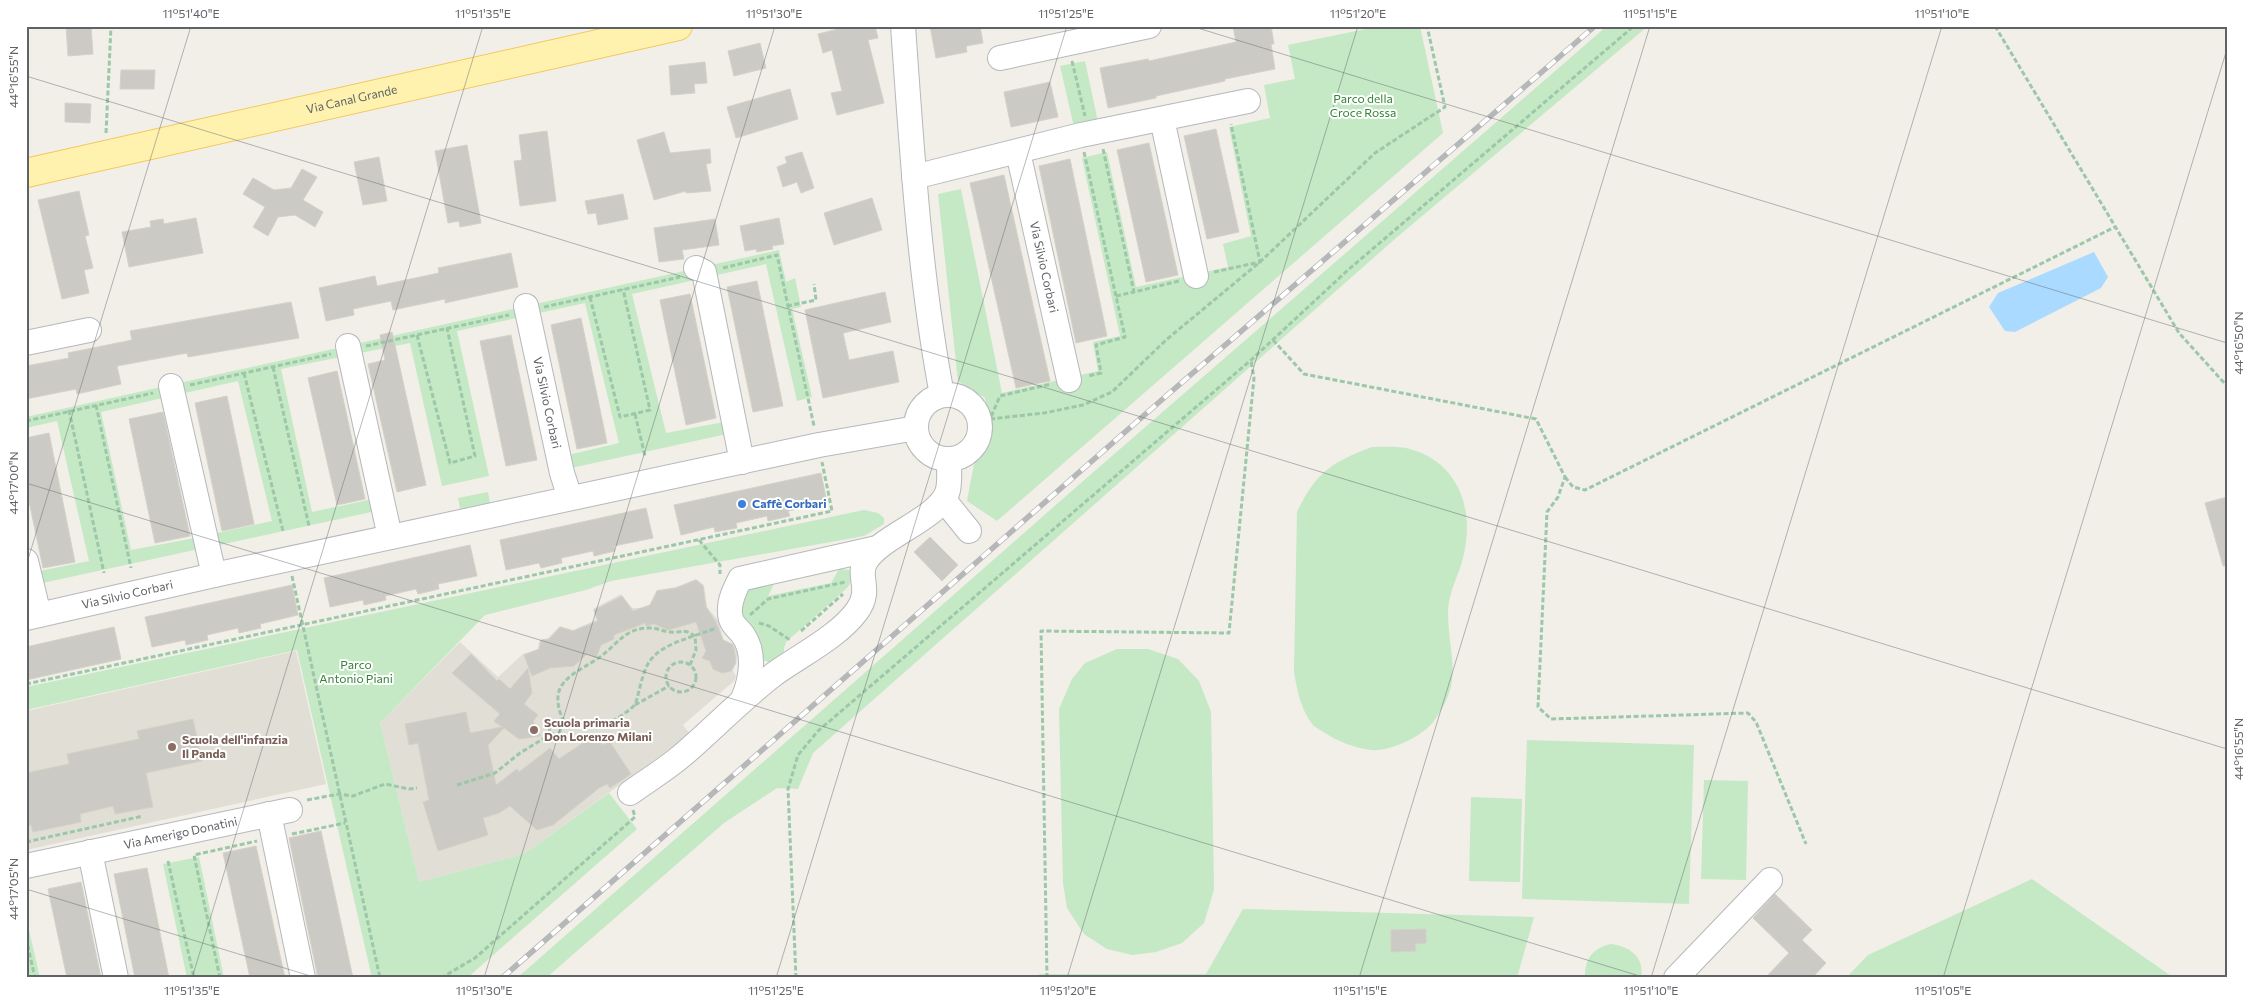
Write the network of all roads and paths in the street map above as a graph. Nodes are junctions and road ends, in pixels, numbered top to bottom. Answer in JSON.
{"nodes":[{"id":1,"x":111,"y":26,"type":"edge"},
{"id":2,"x":678,"y":26,"type":"edge"},
{"id":3,"x":903,"y":26,"type":"edge"},
{"id":4,"x":1149,"y":26,"type":"edge"},
{"id":5,"x":1427,"y":26,"type":"edge"},
{"id":6,"x":1634,"y":26,"type":"edge"},
{"id":7,"x":1995,"y":26,"type":"edge"},
{"id":8,"x":1067,"y":35,"type":"edge"},
{"id":9,"x":1000,"y":58,"type":"dead end"},
{"id":10,"x":1248,"y":101,"type":"dead end"},
{"id":11,"x":1162,"y":118,"type":"junction"},
{"id":12,"x":1085,"y":135,"type":"junction"},
{"id":13,"x":1018,"y":152,"type":"junction"},
{"id":14,"x":110,"y":155,"type":"junction"},
{"id":15,"x":26,"y":173,"type":"edge"},
{"id":16,"x":914,"y":177,"type":"junction"},
{"id":17,"x":2115,"y":226,"type":"junction"},
{"id":18,"x":700,"y":270,"type":"junction"},
{"id":19,"x":1196,"y":276,"type":"dead end"},
{"id":20,"x":814,"y":284,"type":"dead end"},
{"id":21,"x":623,"y":289,"type":"junction"},
{"id":22,"x":1134,"y":292,"type":"dead end"},
{"id":23,"x":1116,"y":296,"type":"junction"},
{"id":24,"x":590,"y":297,"type":"junction"},
{"id":25,"x":787,"y":306,"type":"junction"},
{"id":26,"x":526,"y":308,"type":"junction"},
{"id":27,"x":447,"y":328,"type":"junction"},
{"id":28,"x":89,"y":330,"type":"dead end"},
{"id":29,"x":418,"y":335,"type":"junction"},
{"id":30,"x":1272,"y":340,"type":"junction"},
{"id":31,"x":26,"y":343,"type":"edge"},
{"id":32,"x":348,"y":348,"type":"junction"},
{"id":33,"x":1251,"y":360,"type":"junction"},
{"id":34,"x":273,"y":367,"type":"junction"},
{"id":35,"x":244,"y":373,"type":"junction"},
{"id":36,"x":1069,"y":380,"type":"junction"},
{"id":37,"x":2227,"y":386,"type":"edge"},
{"id":38,"x":171,"y":388,"type":"junction"},
{"id":39,"x":942,"y":395,"type":"junction"},
{"id":40,"x":96,"y":405,"type":"junction"},
{"id":41,"x":69,"y":410,"type":"junction"},
{"id":42,"x":635,"y":414,"type":"junction"},
{"id":43,"x":813,"y":419,"type":"dead end"},
{"id":44,"x":26,"y":421,"type":"edge"},
{"id":45,"x":985,"y":423,"type":"junction"},
{"id":46,"x":916,"y":428,"type":"junction"},
{"id":47,"x":645,"y":456,"type":"dead end"},
{"id":48,"x":821,"y":457,"type":"dead end"},
{"id":49,"x":949,"y":460,"type":"junction"},
{"id":50,"x":742,"y":462,"type":"junction"},
{"id":51,"x":1565,"y":477,"type":"junction"},
{"id":52,"x":570,"y":498,"type":"junction"},
{"id":53,"x":944,"y":500,"type":"junction"},
{"id":54,"x":309,"y":526,"type":"dead end"},
{"id":55,"x":969,"y":530,"type":"dead end"},
{"id":56,"x":282,"y":531,"type":"dead end"},
{"id":57,"x":390,"y":537,"type":"junction"},
{"id":58,"x":699,"y":540,"type":"junction"},
{"id":59,"x":878,"y":548,"type":"junction"},
{"id":60,"x":26,"y":561,"type":"edge"},
{"id":61,"x":829,"y":561,"type":"junction"},
{"id":62,"x":131,"y":568,"type":"dead end"},
{"id":63,"x":720,"y":571,"type":"dead end"},
{"id":64,"x":104,"y":573,"type":"dead end"},
{"id":65,"x":214,"y":574,"type":"junction"},
{"id":66,"x":855,"y":580,"type":"junction"},
{"id":67,"x":292,"y":581,"type":"dead end"},
{"id":68,"x":32,"y":616,"type":"edge"},
{"id":69,"x":302,"y":625,"type":"junction"},
{"id":70,"x":714,"y":629,"type":"dead end"},
{"id":71,"x":798,"y":633,"type":"dead end"},
{"id":72,"x":695,"y":636,"type":"junction"},
{"id":73,"x":791,"y":640,"type":"dead end"},
{"id":74,"x":690,"y":665,"type":"junction"},
{"id":75,"x":26,"y":684,"type":"edge"},
{"id":76,"x":669,"y":686,"type":"junction"},
{"id":77,"x":743,"y":699,"type":"junction"},
{"id":78,"x":635,"y":705,"type":"junction"},
{"id":79,"x":563,"y":720,"type":"junction"},
{"id":80,"x":559,"y":726,"type":"junction"},
{"id":81,"x":551,"y":734,"type":"junction"},
{"id":82,"x":457,"y":785,"type":"dead end"},
{"id":83,"x":417,"y":788,"type":"dead end"},
{"id":84,"x":630,"y":793,"type":"joint"},
{"id":85,"x":339,"y":794,"type":"junction"},
{"id":86,"x":288,"y":808,"type":"junction"},
{"id":87,"x":143,"y":816,"type":"dead end"},
{"id":88,"x":346,"y":823,"type":"junction"},
{"id":89,"x":291,"y":834,"type":"dead end"},
{"id":90,"x":258,"y":841,"type":"dead end"},
{"id":91,"x":26,"y":842,"type":"edge"},
{"id":92,"x":1806,"y":844,"type":"dead end"},
{"id":93,"x":90,"y":852,"type":"junction"},
{"id":94,"x":168,"y":861,"type":"dead end"},
{"id":95,"x":26,"y":866,"type":"edge"},
{"id":96,"x":1770,"y":880,"type":"dead end"},
{"id":97,"x":26,"y":938,"type":"edge"},
{"id":98,"x":35,"y":978,"type":"edge"},
{"id":99,"x":116,"y":978,"type":"edge"},
{"id":100,"x":194,"y":978,"type":"edge"},
{"id":101,"x":220,"y":978,"type":"edge"},
{"id":102,"x":303,"y":978,"type":"edge"},
{"id":103,"x":380,"y":978,"type":"edge"},
{"id":104,"x":441,"y":978,"type":"edge"},
{"id":105,"x":796,"y":978,"type":"edge"},
{"id":106,"x":1047,"y":978,"type":"edge"},
{"id":107,"x":1676,"y":978,"type":"edge"}],
"edges":[{"from":1,"to":14,"type":"path"},
{"from":2,"to":14,"type":"main road","name":"Via Canal Grande"},
{"from":3,"to":16,"type":"street"},
{"from":4,"to":8,"type":"street"},
{"from":5,"to":45,"type":"path"},
{"from":6,"to":30,"type":"path"},
{"from":7,"to":17,"type":"path"},
{"from":8,"to":9,"type":"street"},
{"from":8,"to":12,"type":"path"},
{"from":10,"to":11,"type":"street"},
{"from":11,"to":12,"type":"street"},
{"from":11,"to":19,"type":"street"},
{"from":12,"to":13,"type":"street"},
{"from":12,"to":23,"type":"path"},
{"from":13,"to":16,"type":"street"},
{"from":13,"to":36,"type":"street","name":"Via Silvio Corbari"},
{"from":14,"to":15,"type":"main road","name":"Via Canal Grande"},
{"from":16,"to":39,"type":"street"},
{"from":17,"to":37,"type":"path"},
{"from":17,"to":51,"type":"path"},
{"from":18,"to":21,"type":"path"},
{"from":18,"to":25,"type":"path"},
{"from":18,"to":50,"type":"street"},
{"from":20,"to":25,"type":"path"},
{"from":21,"to":24,"type":"path"},
{"from":21,"to":42,"type":"path"},
{"from":22,"to":23,"type":"path"},
{"from":23,"to":36,"type":"path"},
{"from":24,"to":26,"type":"path"},
{"from":24,"to":42,"type":"path"},
{"from":25,"to":43,"type":"path"},
{"from":26,"to":27,"type":"path"},
{"from":26,"to":52,"type":"street","name":"Via Silvio Corbari"},
{"from":27,"to":29,"type":"path"},
{"from":27,"to":29,"type":"path"},
{"from":28,"to":31,"type":"street"},
{"from":29,"to":32,"type":"path"},
{"from":30,"to":33,"type":"path"},
{"from":30,"to":51,"type":"path"},
{"from":32,"to":34,"type":"path"},
{"from":32,"to":57,"type":"street"},
{"from":33,"to":105,"type":"path"},
{"from":33,"to":106,"type":"path"},
{"from":34,"to":35,"type":"path"},
{"from":34,"to":54,"type":"path"},
{"from":35,"to":38,"type":"path"},
{"from":35,"to":56,"type":"path"},
{"from":36,"to":45,"type":"path"},
{"from":38,"to":40,"type":"path"},
{"from":38,"to":65,"type":"street"},
{"from":39,"to":45,"type":"street"},
{"from":39,"to":46,"type":"street"},
{"from":40,"to":41,"type":"path"},
{"from":40,"to":62,"type":"path"},
{"from":41,"to":44,"type":"path"},
{"from":41,"to":64,"type":"path"},
{"from":42,"to":47,"type":"path"},
{"from":45,"to":49,"type":"street"},
{"from":46,"to":49,"type":"street"},
{"from":46,"to":50,"type":"street","name":"Via Silvio Corbari"},
{"from":48,"to":58,"type":"path"},
{"from":49,"to":53,"type":"street"},
{"from":50,"to":52,"type":"street","name":"Via Silvio Corbari"},
{"from":51,"to":92,"type":"path"},
{"from":52,"to":57,"type":"street","name":"Via Silvio Corbari"},
{"from":53,"to":55,"type":"street"},
{"from":53,"to":59,"type":"street"},
{"from":57,"to":65,"type":"street","name":"Via Silvio Corbari"},
{"from":58,"to":63,"type":"path"},
{"from":58,"to":69,"type":"path"},
{"from":59,"to":61,"type":"street"},
{"from":59,"to":66,"type":"street"},
{"from":60,"to":68,"type":"street","name":"Via Silvio Corbari"},
{"from":61,"to":66,"type":"street"},
{"from":61,"to":77,"type":"street"},
{"from":65,"to":68,"type":"street","name":"Via Silvio Corbari"},
{"from":66,"to":71,"type":"path"},
{"from":66,"to":73,"type":"path"},
{"from":66,"to":77,"type":"street"},
{"from":67,"to":69,"type":"path"},
{"from":69,"to":75,"type":"path"},
{"from":69,"to":85,"type":"path"},
{"from":70,"to":72,"type":"path"},
{"from":72,"to":74,"type":"path"},
{"from":72,"to":78,"type":"path"},
{"from":72,"to":79,"type":"path"},
{"from":74,"to":76,"type":"path"},
{"from":74,"to":76,"type":"path"},
{"from":76,"to":78,"type":"path"},
{"from":77,"to":84,"type":"street"},
{"from":78,"to":79,"type":"path"},
{"from":79,"to":80,"type":"path"},
{"from":80,"to":81,"type":"path"},
{"from":80,"to":81,"type":"path"},
{"from":81,"to":82,"type":"path"},
{"from":83,"to":85,"type":"path"},
{"from":84,"to":104,"type":"path"},
{"from":85,"to":86,"type":"path"},
{"from":85,"to":88,"type":"path"},
{"from":86,"to":93,"type":"street","name":"Via Amerigo Donatini"},
{"from":86,"to":102,"type":"street"},
{"from":87,"to":91,"type":"path"},
{"from":88,"to":89,"type":"path"},
{"from":88,"to":103,"type":"path"},
{"from":90,"to":101,"type":"path"},
{"from":93,"to":95,"type":"street","name":"Via Amerigo Donatini"},
{"from":93,"to":99,"type":"street"},
{"from":94,"to":100,"type":"path"},
{"from":96,"to":107,"type":"street"},
{"from":97,"to":98,"type":"path"}]}
